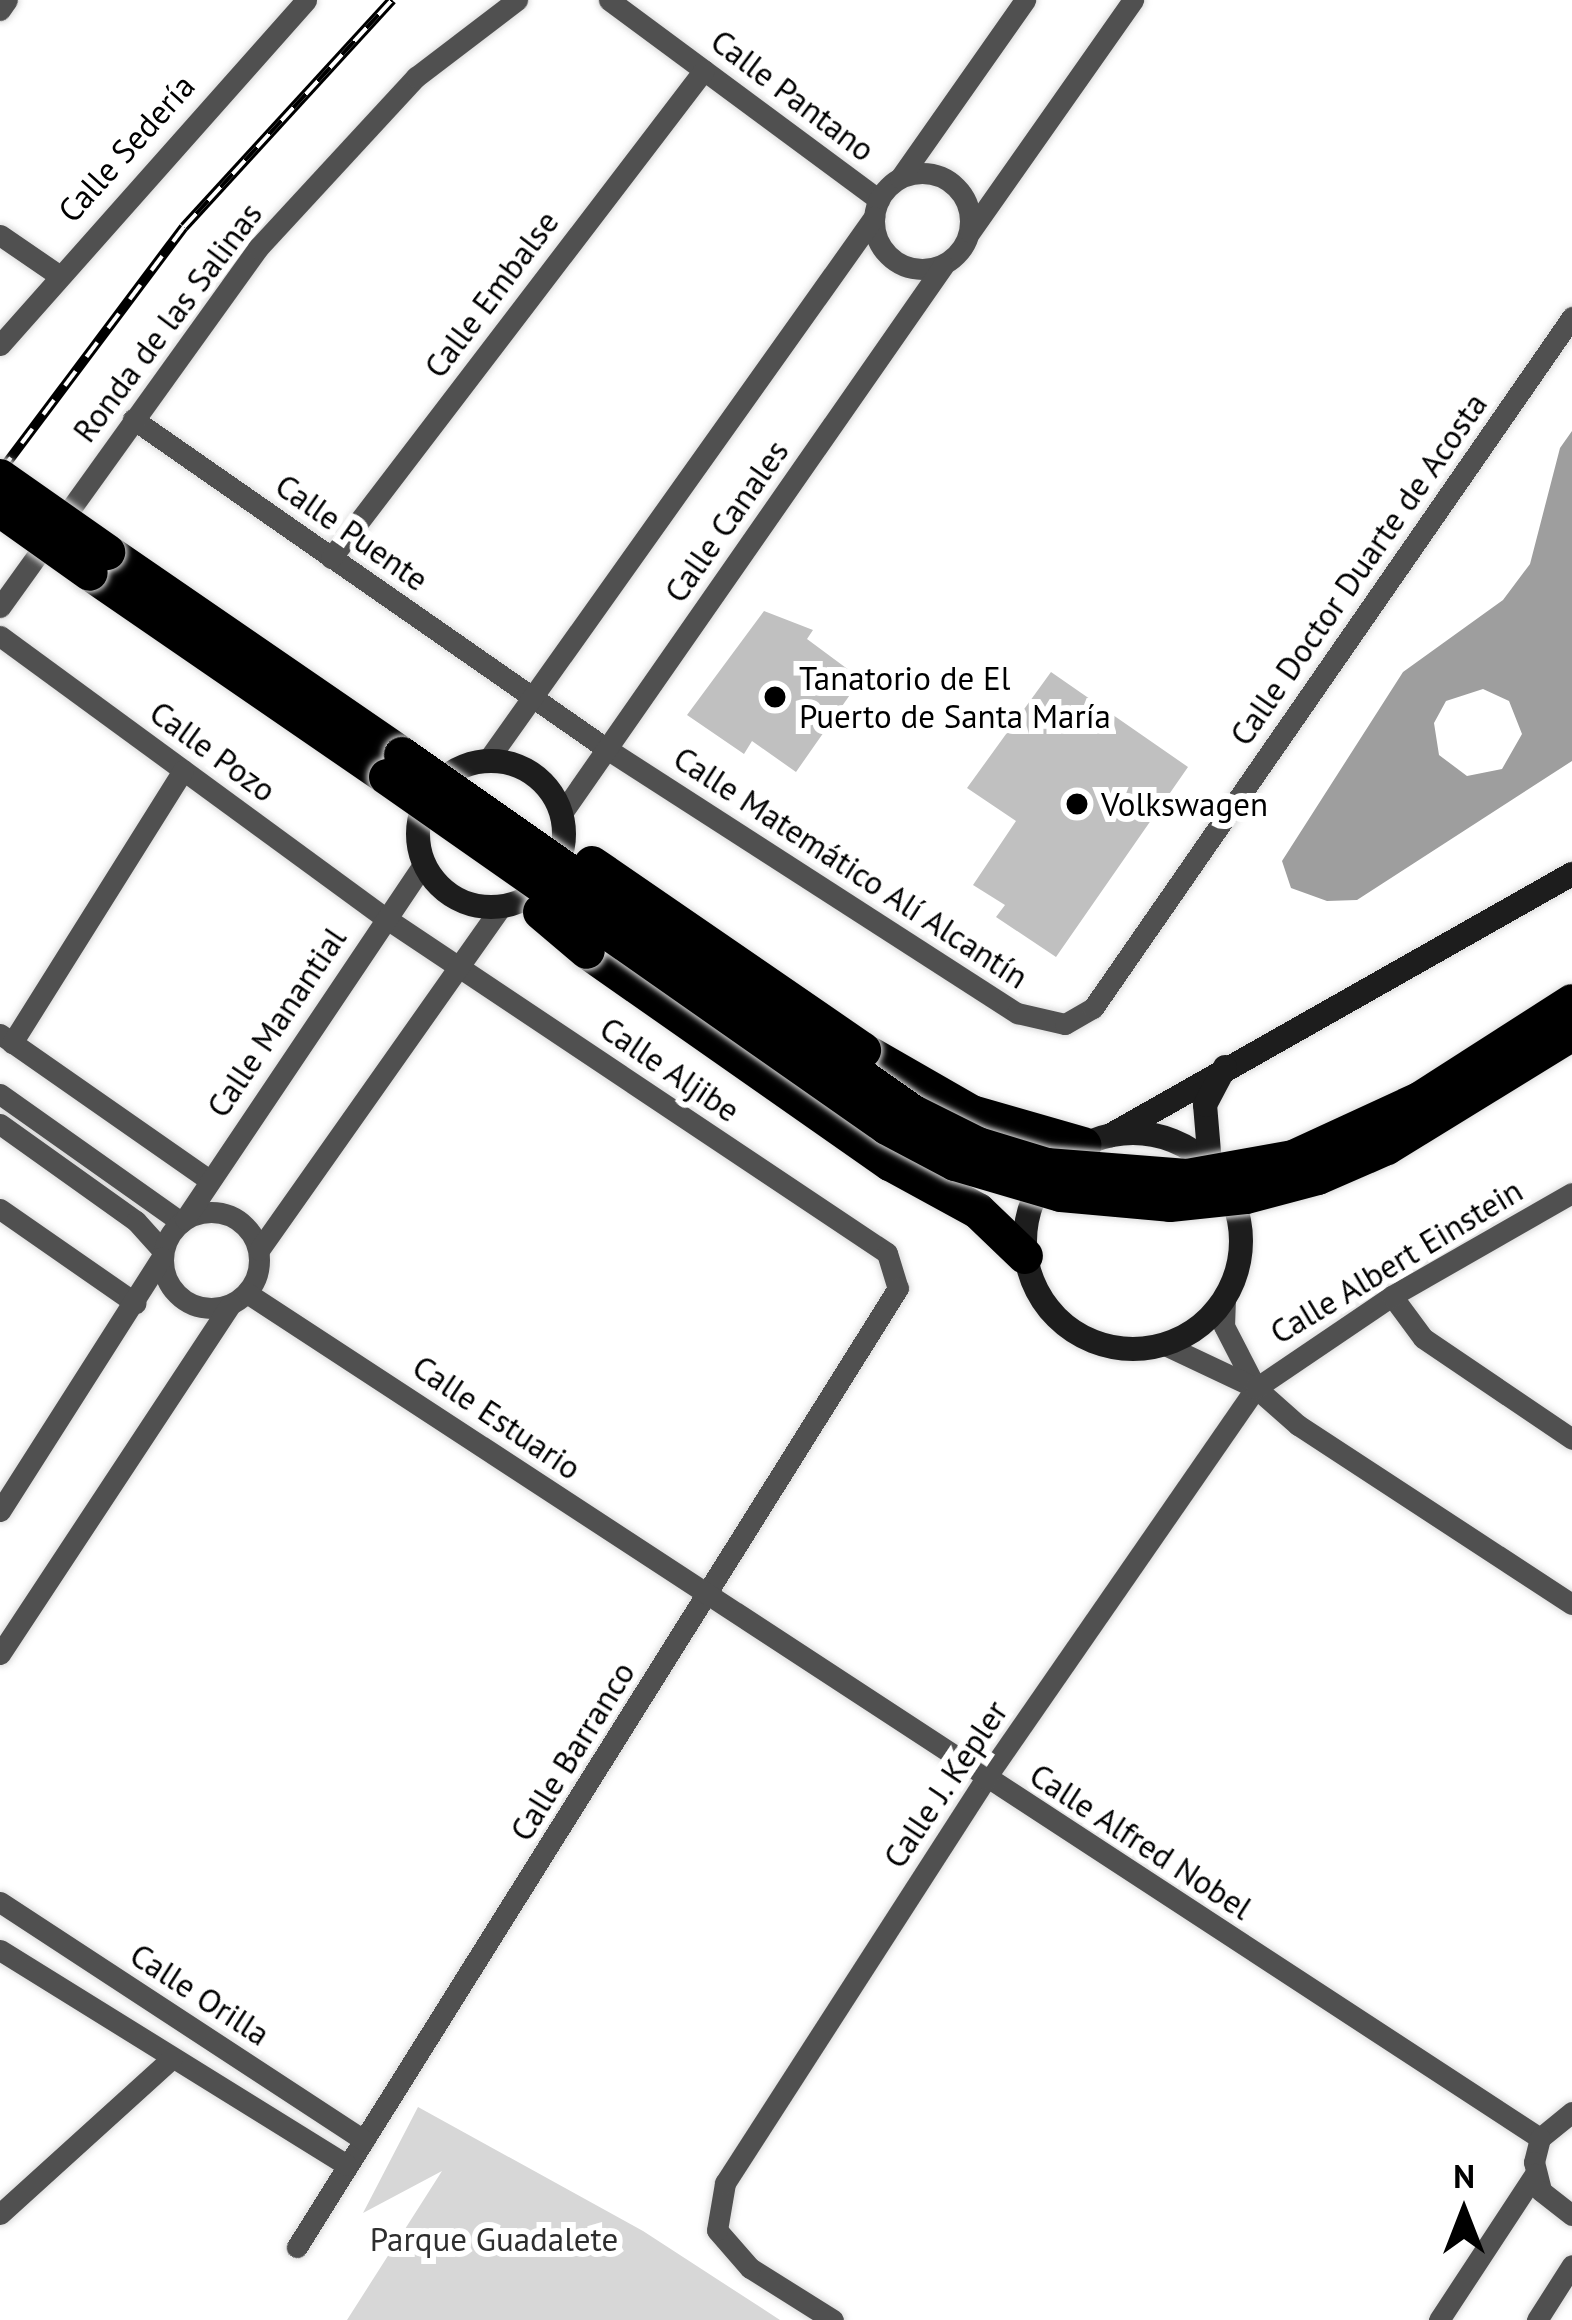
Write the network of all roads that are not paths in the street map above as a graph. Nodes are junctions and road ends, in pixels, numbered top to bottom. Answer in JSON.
{"nodes":[{"id":1,"x":7,"y":0,"type":"edge"},
{"id":2,"x":306,"y":0,"type":"edge"},
{"id":3,"x":517,"y":0,"type":"edge"},
{"id":4,"x":609,"y":0,"type":"edge"},
{"id":5,"x":1025,"y":0,"type":"edge"},
{"id":6,"x":1133,"y":0,"type":"edge"},
{"id":7,"x":0,"y":10,"type":"edge"},
{"id":8,"x":704,"y":70,"type":"junction"},
{"id":9,"x":900,"y":178,"type":"junction"},
{"id":10,"x":876,"y":209,"type":"junction"},
{"id":11,"x":970,"y":232,"type":"junction"},
{"id":12,"x":0,"y":235,"type":"edge"},
{"id":13,"x":943,"y":266,"type":"junction"},
{"id":14,"x":57,"y":274,"type":"junction"},
{"id":15,"x":1572,"y":317,"type":"edge"},
{"id":16,"x":0,"y":345,"type":"edge"},
{"id":17,"x":133,"y":418,"type":"junction"},
{"id":18,"x":0,"y":477,"type":"edge"},
{"id":19,"x":0,"y":509,"type":"edge"},
{"id":20,"x":331,"y":557,"type":"junction"},
{"id":21,"x":98,"y":562,"type":"junction"},
{"id":22,"x":0,"y":607,"type":"edge"},
{"id":23,"x":0,"y":636,"type":"edge"},
{"id":24,"x":534,"y":700,"type":"junction"},
{"id":25,"x":608,"y":749,"type":"junction"},
{"id":26,"x":488,"y":760,"type":"junction"},
{"id":27,"x":182,"y":770,"type":"junction"},
{"id":28,"x":562,"y":814,"type":"junction"},
{"id":29,"x":478,"y":823,"type":"junction"},
{"id":30,"x":424,"y":863,"type":"junction"},
{"id":31,"x":1572,"y":874,"type":"edge"},
{"id":32,"x":502,"y":907,"type":"junction"},
{"id":33,"x":386,"y":919,"type":"junction"},
{"id":34,"x":456,"y":966,"type":"junction"},
{"id":35,"x":1572,"y":1002,"type":"edge"},
{"id":36,"x":1065,"y":1024,"type":"joint"},
{"id":37,"x":1572,"y":1033,"type":"edge"},
{"id":38,"x":6,"y":1038,"type":"edge"},
{"id":39,"x":1225,"y":1067,"type":"junction"},
{"id":40,"x":0,"y":1094,"type":"edge"},
{"id":41,"x":0,"y":1124,"type":"edge"},
{"id":42,"x":1097,"y":1140,"type":"junction"},
{"id":43,"x":1210,"y":1164,"type":"junction"},
{"id":44,"x":208,"y":1179,"type":"junction"},
{"id":45,"x":1572,"y":1193,"type":"edge"},
{"id":46,"x":0,"y":1209,"type":"edge"},
{"id":47,"x":183,"y":1221,"type":"junction"},
{"id":48,"x":259,"y":1250,"type":"junction"},
{"id":49,"x":163,"y":1254,"type":"junction"},
{"id":50,"x":1025,"y":1256,"type":"junction"},
{"id":51,"x":898,"y":1288,"type":"joint"},
{"id":52,"x":1392,"y":1296,"type":"junction"},
{"id":53,"x":1225,"y":1298,"type":"junction"},
{"id":54,"x":239,"y":1299,"type":"junction"},
{"id":55,"x":135,"y":1303,"type":"junction"},
{"id":56,"x":1165,"y":1345,"type":"junction"},
{"id":57,"x":1256,"y":1388,"type":"junction"},
{"id":58,"x":1572,"y":1439,"type":"edge"},
{"id":59,"x":0,"y":1511,"type":"edge"},
{"id":60,"x":709,"y":1597,"type":"junction"},
{"id":61,"x":1572,"y":1604,"type":"edge"},
{"id":62,"x":0,"y":1654,"type":"edge"},
{"id":63,"x":985,"y":1779,"type":"junction"},
{"id":64,"x":0,"y":1903,"type":"edge"},
{"id":65,"x":0,"y":1950,"type":"edge"},
{"id":66,"x":172,"y":2057,"type":"junction"},
{"id":67,"x":1570,"y":2110,"type":"edge"},
{"id":68,"x":1540,"y":2138,"type":"junction"},
{"id":69,"x":364,"y":2140,"type":"junction"},
{"id":70,"x":347,"y":2165,"type":"junction"},
{"id":71,"x":1534,"y":2174,"type":"junction"},
{"id":72,"x":0,"y":2214,"type":"edge"},
{"id":73,"x":1572,"y":2215,"type":"edge"},
{"id":74,"x":297,"y":2247,"type":"dead end"},
{"id":75,"x":1572,"y":2265,"type":"edge"},
{"id":76,"x":832,"y":2320,"type":"edge"},
{"id":77,"x":1439,"y":2320,"type":"edge"},
{"id":78,"x":1537,"y":2320,"type":"edge"}],
"edges":[{"from":1,"to":7,"type":"street"},
{"from":2,"to":14,"type":"street","name":"Calle Sedería"},
{"from":3,"to":17,"type":"street","name":"Ronda de las Salinas"},
{"from":4,"to":8,"type":"street","name":"Calle Pantano"},
{"from":5,"to":9,"type":"street"},
{"from":6,"to":11,"type":"street"},
{"from":8,"to":10,"type":"street","name":"Calle Pantano"},
{"from":8,"to":20,"type":"street","name":"Calle Embalse"},
{"from":9,"to":10,"type":"street"},
{"from":9,"to":11,"type":"street"},
{"from":10,"to":13,"type":"street"},
{"from":10,"to":24,"type":"street","name":"Calle Canales"},
{"from":11,"to":13,"type":"street"},
{"from":12,"to":14,"type":"street"},
{"from":13,"to":25,"type":"street","name":"Calle Canales"},
{"from":14,"to":16,"type":"street","name":"Calle Sedería"},
{"from":15,"to":36,"type":"street","name":"Calle Doctor Duarte de Acosta"},
{"from":17,"to":20,"type":"street","name":"Calle Puente"},
{"from":17,"to":22,"type":"street","name":"Ronda de las Salinas"},
{"from":18,"to":21,"type":"highway","bridge":true},
{"from":19,"to":21,"type":"highway","bridge":true},
{"from":20,"to":24,"type":"street","name":"Calle Puente"},
{"from":21,"to":29,"type":"highway","bridge":true},
{"from":23,"to":27,"type":"street","name":"Calle Pozo"},
{"from":24,"to":25,"type":"street","name":"Calle Puente"},
{"from":24,"to":26,"type":"street","name":"Calle Canales"},
{"from":25,"to":28,"type":"street","name":"Calle Canales"},
{"from":25,"to":36,"type":"street","name":"Calle Matemático Alí Alcantín"},
{"from":26,"to":28,"type":"street"},
{"from":26,"to":30,"type":"street"},
{"from":27,"to":33,"type":"street","name":"Calle Pozo"},
{"from":27,"to":38,"type":"street"},
{"from":28,"to":32,"type":"street"},
{"from":29,"to":35,"type":"highway","bridge":true},
{"from":29,"to":37,"type":"highway","bridge":true},
{"from":29,"to":42,"type":"highway","bridge":true},
{"from":29,"to":50,"type":"highway","bridge":true},
{"from":30,"to":32,"type":"street"},
{"from":30,"to":33,"type":"street","name":"Calle Manantial"},
{"from":31,"to":39,"type":"street"},
{"from":32,"to":34,"type":"street"},
{"from":33,"to":34,"type":"street","name":"Calle Aljibe"},
{"from":33,"to":44,"type":"street","name":"Calle Manantial"},
{"from":34,"to":48,"type":"street"},
{"from":34,"to":51,"type":"street","name":"Calle Aljibe"},
{"from":38,"to":44,"type":"street"},
{"from":39,"to":42,"type":"street"},
{"from":39,"to":43,"type":"street"},
{"from":40,"to":47,"type":"street"},
{"from":41,"to":49,"type":"street"},
{"from":42,"to":43,"type":"street"},
{"from":42,"to":50,"type":"street"},
{"from":43,"to":53,"type":"street"},
{"from":44,"to":47,"type":"street","name":"Calle Manantial"},
{"from":45,"to":52,"type":"street","name":"Calle Albert Einstein"},
{"from":46,"to":55,"type":"street"},
{"from":47,"to":48,"type":"street"},
{"from":47,"to":49,"type":"street"},
{"from":48,"to":54,"type":"street"},
{"from":49,"to":54,"type":"street"},
{"from":49,"to":55,"type":"street"},
{"from":50,"to":56,"type":"street"},
{"from":51,"to":60,"type":"street","name":"Calle Barranco"},
{"from":52,"to":57,"type":"street","name":"Calle Albert Einstein"},
{"from":52,"to":58,"type":"street"},
{"from":53,"to":56,"type":"street"},
{"from":53,"to":57,"type":"street"},
{"from":54,"to":60,"type":"street","name":"Calle Estuario"},
{"from":54,"to":62,"type":"street"},
{"from":55,"to":59,"type":"street"},
{"from":56,"to":57,"type":"street"},
{"from":57,"to":61,"type":"street"},
{"from":57,"to":63,"type":"street","name":"Calle J. Kepler"},
{"from":60,"to":63,"type":"street","name":"Calle Alfred Nobel"},
{"from":60,"to":69,"type":"street","name":"Calle Barranco"},
{"from":63,"to":68,"type":"street","name":"Calle Alfred Nobel"},
{"from":63,"to":76,"type":"street","name":"Calle J. Kepler"},
{"from":64,"to":69,"type":"street","name":"Calle Orilla"},
{"from":65,"to":66,"type":"street","name":"Calle Orilla"},
{"from":66,"to":70,"type":"street","name":"Calle Orilla"},
{"from":66,"to":72,"type":"street"},
{"from":67,"to":68,"type":"street"},
{"from":68,"to":71,"type":"street"},
{"from":69,"to":70,"type":"street","name":"Calle Barranco"},
{"from":70,"to":74,"type":"street","name":"Calle Barranco"},
{"from":71,"to":73,"type":"street"},
{"from":71,"to":77,"type":"street"},
{"from":75,"to":78,"type":"street"}]}
